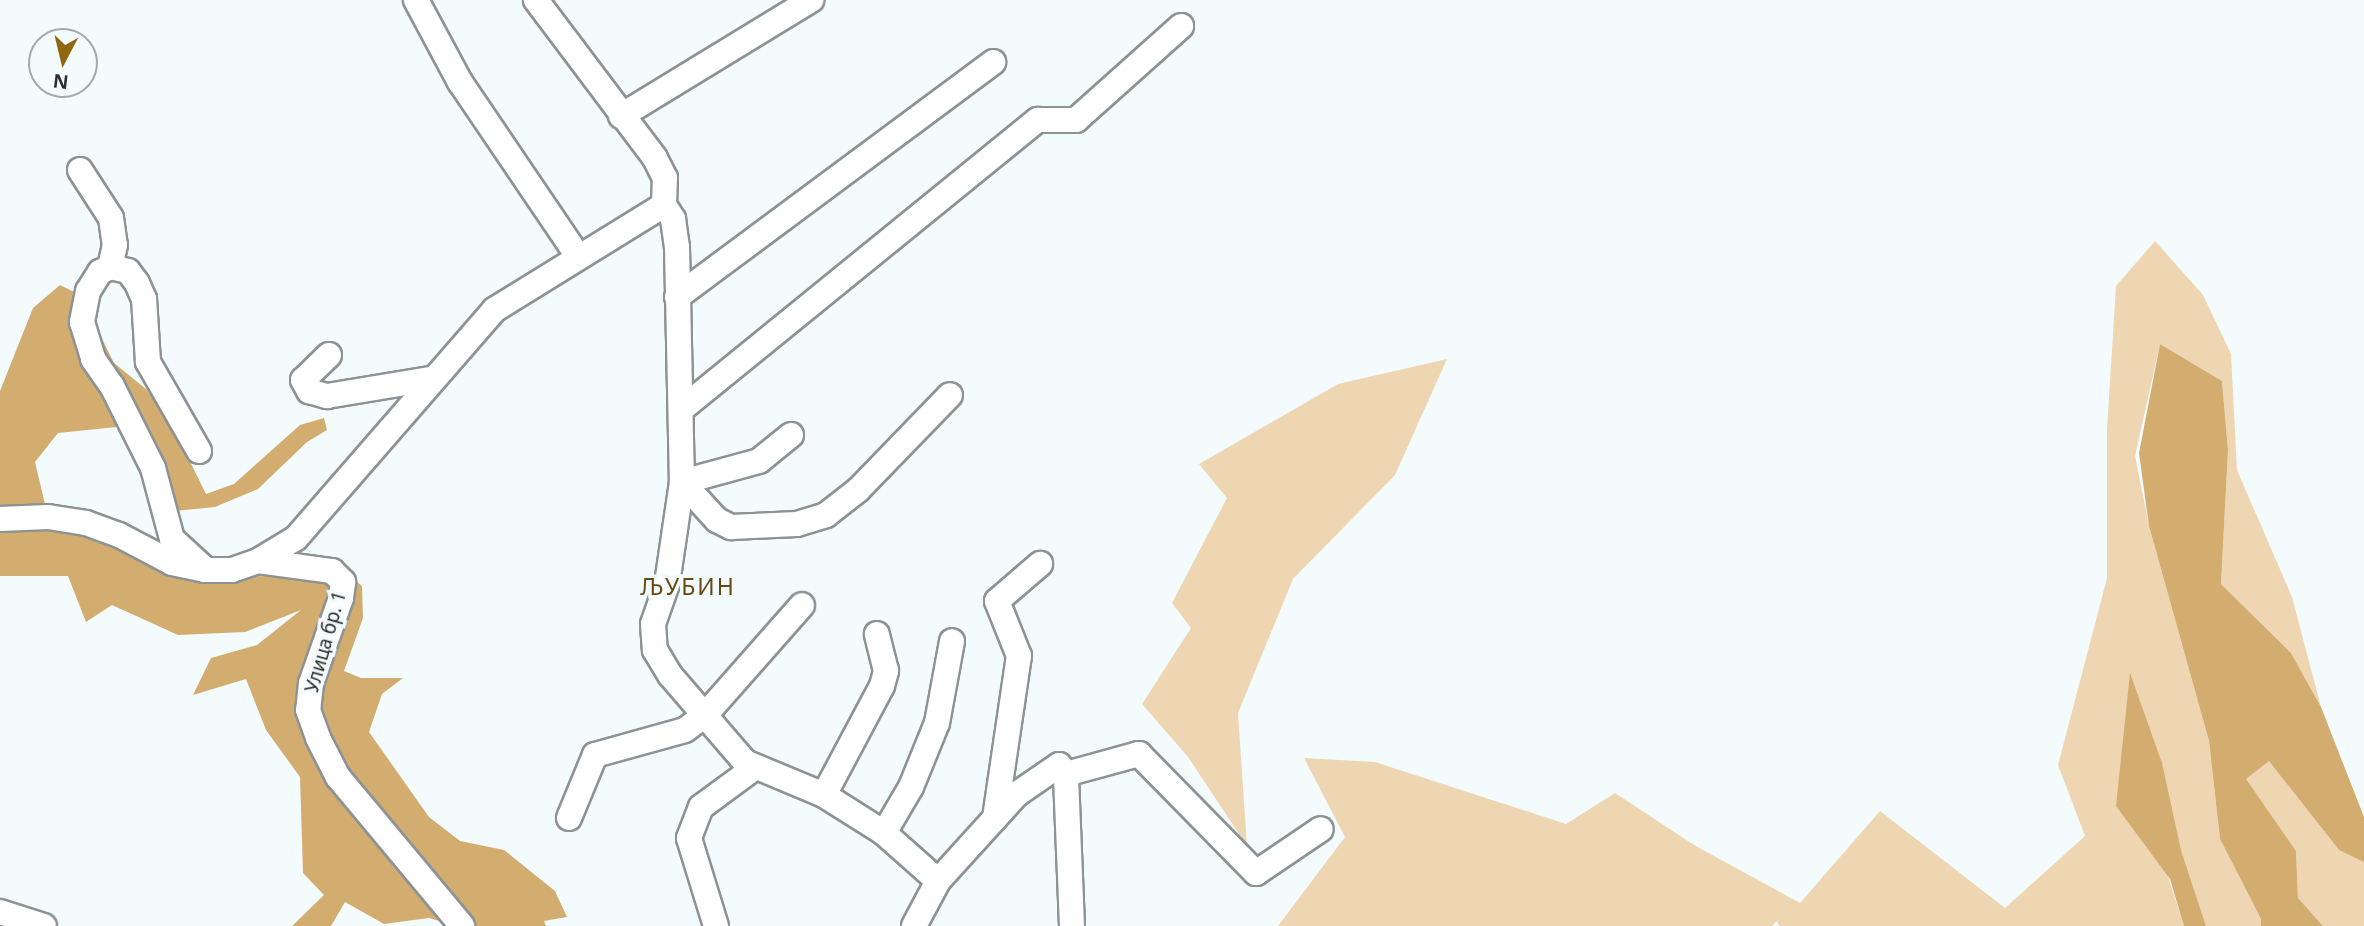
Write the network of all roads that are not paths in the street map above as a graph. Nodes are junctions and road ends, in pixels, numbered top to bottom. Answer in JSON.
{"nodes":[{"id":1,"x":416,"y":0,"type":"edge"},
{"id":2,"x":536,"y":0,"type":"edge"},
{"id":3,"x":811,"y":0,"type":"edge"},
{"id":4,"x":1181,"y":26,"type":"dead end"},
{"id":5,"x":993,"y":62,"type":"dead end"},
{"id":6,"x":621,"y":117,"type":"junction"},
{"id":7,"x":80,"y":170,"type":"dead end"},
{"id":8,"x":664,"y":205,"type":"junction"},
{"id":9,"x":578,"y":256,"type":"junction"},
{"id":10,"x":110,"y":267,"type":"junction"},
{"id":11,"x":677,"y":297,"type":"junction"},
{"id":12,"x":329,"y":355,"type":"dead end"},
{"id":13,"x":430,"y":379,"type":"junction"},
{"id":14,"x":950,"y":395,"type":"dead end"},
{"id":15,"x":683,"y":408,"type":"junction"},
{"id":16,"x":792,"y":435,"type":"dead end"},
{"id":17,"x":199,"y":452,"type":"dead end"},
{"id":18,"x":682,"y":482,"type":"junction"},
{"id":19,"x":0,"y":519,"type":"edge"},
{"id":20,"x":258,"y":561,"type":"junction"},
{"id":21,"x":1040,"y":564,"type":"dead end"},
{"id":22,"x":205,"y":570,"type":"junction"},
{"id":23,"x":802,"y":606,"type":"dead end"},
{"id":24,"x":877,"y":634,"type":"dead end"},
{"id":25,"x":952,"y":641,"type":"dead end"},
{"id":26,"x":706,"y":714,"type":"junction"},
{"id":27,"x":754,"y":768,"type":"junction"},
{"id":28,"x":1066,"y":774,"type":"junction"},
{"id":29,"x":824,"y":795,"type":"junction"},
{"id":30,"x":569,"y":818,"type":"dead end"},
{"id":31,"x":995,"y":818,"type":"junction"},
{"id":32,"x":1321,"y":829,"type":"dead end"},
{"id":33,"x":884,"y":833,"type":"junction"},
{"id":34,"x":938,"y":881,"type":"junction"},
{"id":35,"x":0,"y":912,"type":"edge"},
{"id":36,"x":44,"y":926,"type":"edge"},
{"id":37,"x":462,"y":926,"type":"edge"},
{"id":38,"x":716,"y":926,"type":"edge"},
{"id":39,"x":914,"y":926,"type":"edge"},
{"id":40,"x":1072,"y":926,"type":"edge"}],
"edges":[{"from":1,"to":9,"type":"street"},
{"from":2,"to":6,"type":"street"},
{"from":3,"to":6,"type":"street"},
{"from":4,"to":15,"type":"street"},
{"from":5,"to":11,"type":"street"},
{"from":6,"to":8,"type":"street"},
{"from":7,"to":10,"type":"street"},
{"from":8,"to":9,"type":"street"},
{"from":8,"to":11,"type":"street"},
{"from":9,"to":13,"type":"street"},
{"from":10,"to":17,"type":"street"},
{"from":10,"to":22,"type":"street"},
{"from":11,"to":15,"type":"street"},
{"from":12,"to":13,"type":"street"},
{"from":13,"to":20,"type":"street"},
{"from":14,"to":18,"type":"street"},
{"from":15,"to":18,"type":"street"},
{"from":16,"to":18,"type":"street"},
{"from":18,"to":26,"type":"street"},
{"from":19,"to":22,"type":"street","name":"Улица бр. 1"},
{"from":20,"to":22,"type":"street","name":"Улица бр. 1"},
{"from":20,"to":37,"type":"street","name":"Улица бр. 1"},
{"from":21,"to":31,"type":"street"},
{"from":23,"to":26,"type":"street"},
{"from":24,"to":29,"type":"street"},
{"from":25,"to":33,"type":"street"},
{"from":26,"to":27,"type":"street"},
{"from":26,"to":30,"type":"street"},
{"from":27,"to":29,"type":"street"},
{"from":27,"to":38,"type":"street"},
{"from":28,"to":31,"type":"street"},
{"from":28,"to":32,"type":"street"},
{"from":28,"to":40,"type":"street"},
{"from":29,"to":33,"type":"street"},
{"from":31,"to":34,"type":"street"},
{"from":33,"to":34,"type":"street"},
{"from":34,"to":39,"type":"street"},
{"from":35,"to":36,"type":"street"}]}
